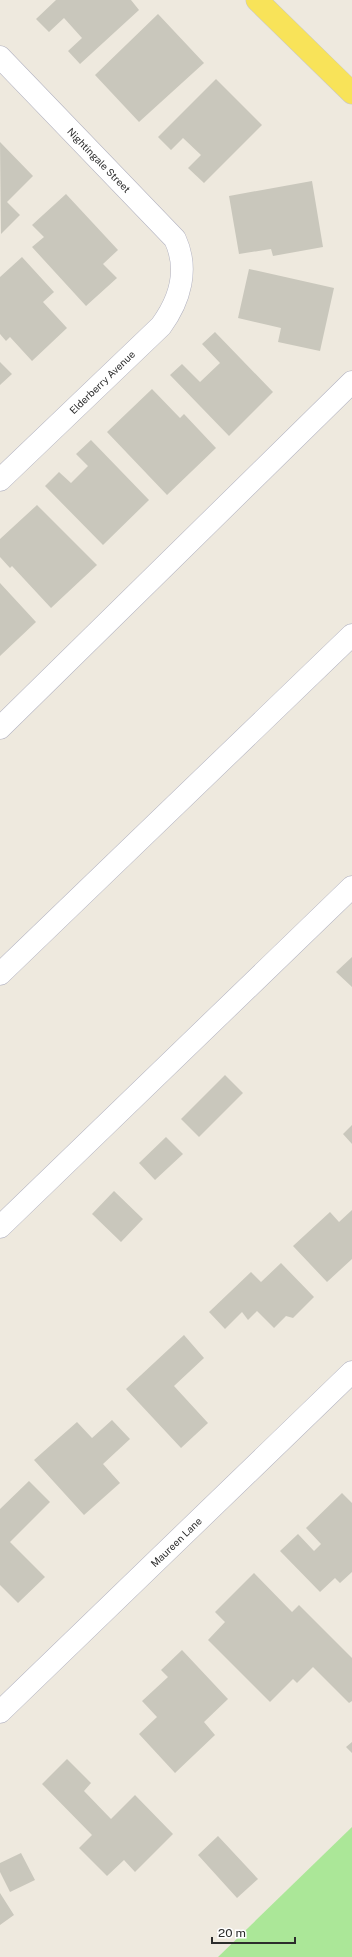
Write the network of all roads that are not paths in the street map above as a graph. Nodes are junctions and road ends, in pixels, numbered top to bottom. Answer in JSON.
{"nodes":[{"id":1,"x":257,"y":0,"type":"edge"},
{"id":2,"x":0,"y":57,"type":"edge"},
{"id":3,"x":352,"y":93,"type":"edge"},
{"id":4,"x":183,"y":271,"type":"joint"},
{"id":5,"x":352,"y":382,"type":"edge"},
{"id":6,"x":0,"y":480,"type":"edge"},
{"id":7,"x":352,"y":635,"type":"edge"},
{"id":8,"x":0,"y":728,"type":"edge"},
{"id":9,"x":352,"y":887,"type":"edge"},
{"id":10,"x":0,"y":974,"type":"edge"},
{"id":11,"x":0,"y":1227,"type":"edge"},
{"id":12,"x":352,"y":1372,"type":"edge"},
{"id":13,"x":0,"y":1712,"type":"edge"}],
"edges":[{"from":1,"to":3,"type":"main road"},
{"from":2,"to":4,"type":"street","name":"Nightingale Street"},
{"from":4,"to":6,"type":"street","name":"Elderberry Avenue"},
{"from":5,"to":8,"type":"street"},
{"from":7,"to":10,"type":"street"},
{"from":9,"to":11,"type":"street"},
{"from":12,"to":13,"type":"street","name":"Maureen Lane"}]}
